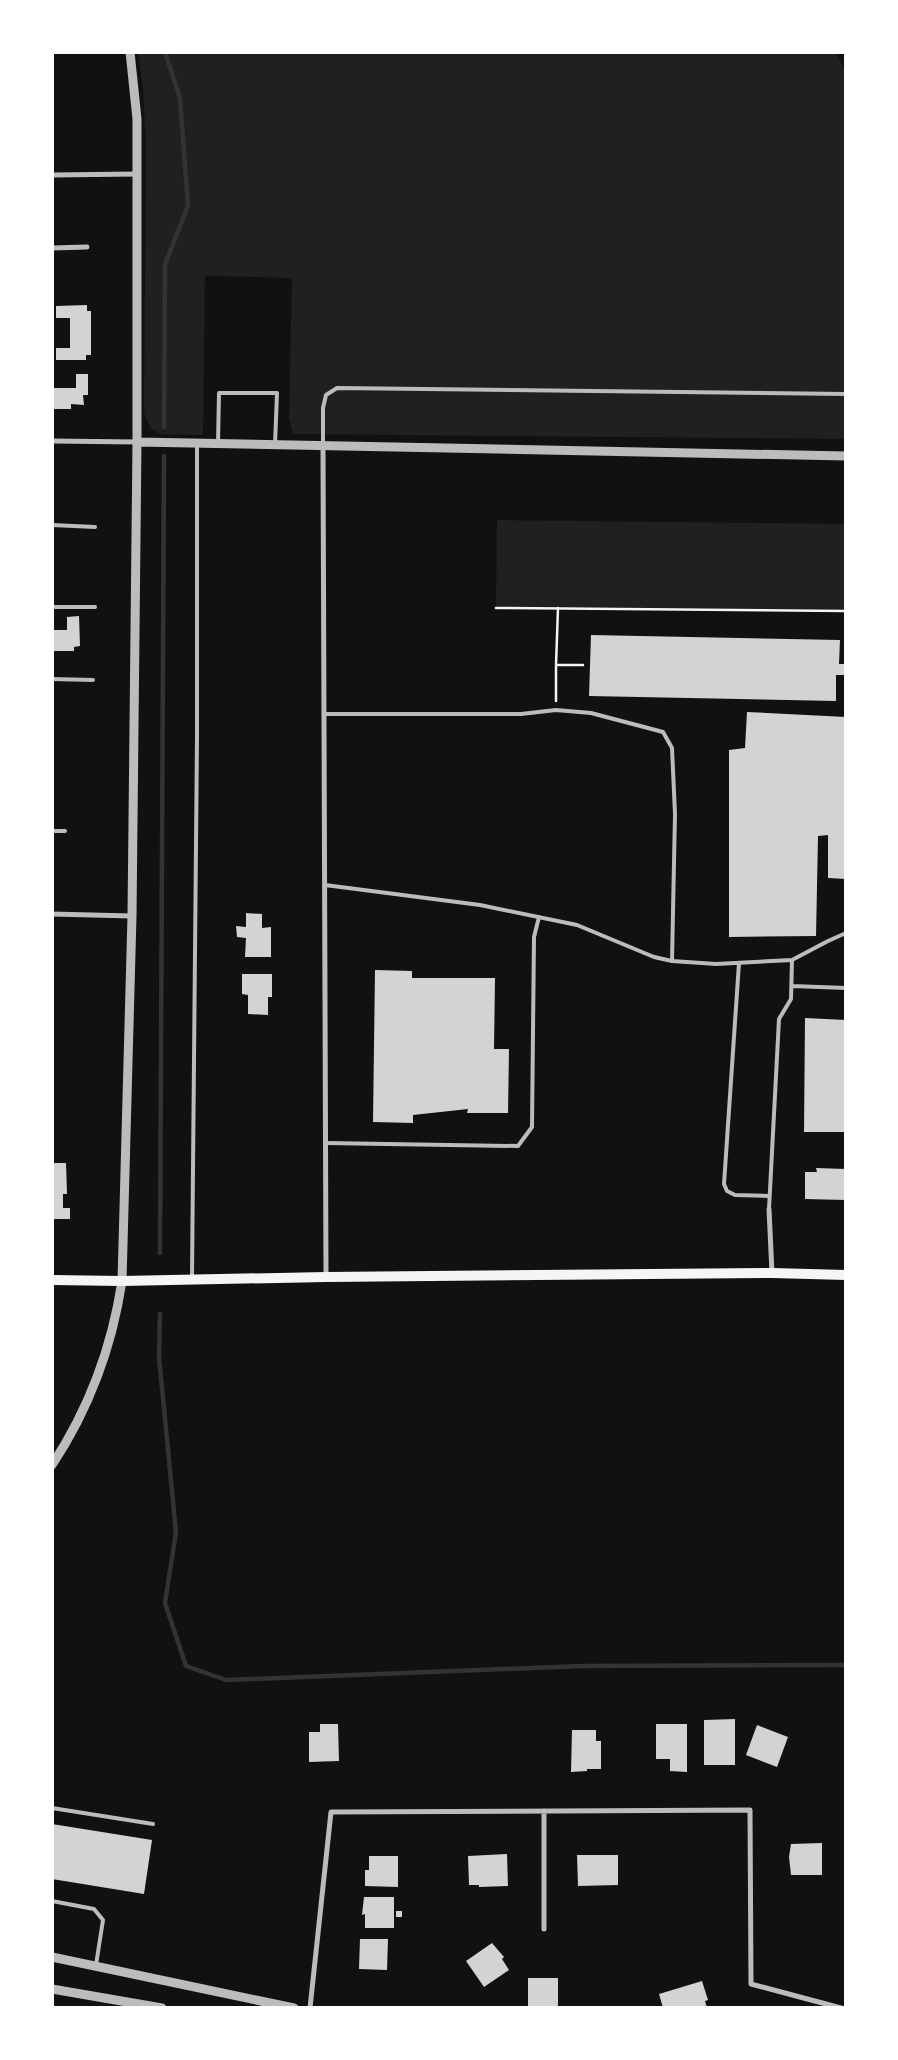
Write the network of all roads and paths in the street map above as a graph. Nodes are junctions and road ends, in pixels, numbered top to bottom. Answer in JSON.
{"nodes":[{"id":1,"x":130,"y":52,"type":"edge"},
{"id":2,"x":137,"y":174,"type":"junction"},
{"id":3,"x":52,"y":175,"type":"edge"},
{"id":4,"x":87,"y":247,"type":"dead end"},
{"id":5,"x":52,"y":248,"type":"edge"},
{"id":6,"x":846,"y":394,"type":"edge"},
{"id":7,"x":52,"y":441,"type":"edge"},
{"id":8,"x":137,"y":442,"type":"junction"},
{"id":9,"x":197,"y":443,"type":"junction"},
{"id":10,"x":218,"y":444,"type":"junction"},
{"id":11,"x":275,"y":445,"type":"junction"},
{"id":12,"x":323,"y":446,"type":"junction"},
{"id":13,"x":846,"y":456,"type":"edge"},
{"id":14,"x":52,"y":525,"type":"edge"},
{"id":15,"x":95,"y":527,"type":"dead end"},
{"id":16,"x":52,"y":607,"type":"edge"},
{"id":17,"x":95,"y":607,"type":"dead end"},
{"id":18,"x":496,"y":608,"type":"dead end"},
{"id":19,"x":558,"y":608,"type":"junction"},
{"id":20,"x":846,"y":611,"type":"edge"},
{"id":21,"x":556,"y":665,"type":"junction"},
{"id":22,"x":583,"y":665,"type":"dead end"},
{"id":23,"x":52,"y":679,"type":"edge"},
{"id":24,"x":93,"y":680,"type":"dead end"},
{"id":25,"x":556,"y":710,"type":"junction"},
{"id":26,"x":325,"y":714,"type":"junction"},
{"id":27,"x":52,"y":831,"type":"edge"},
{"id":28,"x":65,"y":831,"type":"dead end"},
{"id":29,"x":325,"y":885,"type":"junction"},
{"id":30,"x":52,"y":914,"type":"edge"},
{"id":31,"x":132,"y":916,"type":"junction"},
{"id":32,"x":539,"y":917,"type":"junction"},
{"id":33,"x":846,"y":933,"type":"edge"},
{"id":34,"x":792,"y":960,"type":"junction"},
{"id":35,"x":672,"y":961,"type":"junction"},
{"id":36,"x":739,"y":963,"type":"junction"},
{"id":37,"x":792,"y":986,"type":"junction"},
{"id":38,"x":846,"y":988,"type":"edge"},
{"id":39,"x":325,"y":1143,"type":"junction"},
{"id":40,"x":769,"y":1196,"type":"junction"},
{"id":41,"x":769,"y":1209,"type":"joint"},
{"id":42,"x":772,"y":1273,"type":"junction"},
{"id":43,"x":846,"y":1274,"type":"edge"},
{"id":44,"x":326,"y":1277,"type":"junction"},
{"id":45,"x":52,"y":1280,"type":"edge"},
{"id":46,"x":192,"y":1280,"type":"junction"},
{"id":47,"x":122,"y":1281,"type":"junction"},
{"id":48,"x":52,"y":1465,"type":"edge"},
{"id":49,"x":52,"y":1808,"type":"edge"},
{"id":50,"x":544,"y":1811,"type":"junction"},
{"id":51,"x":153,"y":1824,"type":"dead end"},
{"id":52,"x":52,"y":1900,"type":"edge"},
{"id":53,"x":544,"y":1928,"type":"dead end"},
{"id":54,"x":52,"y":1957,"type":"edge"},
{"id":55,"x":96,"y":1965,"type":"junction"},
{"id":56,"x":52,"y":1989,"type":"edge"},
{"id":57,"x":162,"y":2008,"type":"edge"},
{"id":58,"x":294,"y":2008,"type":"edge"},
{"id":59,"x":310,"y":2008,"type":"edge"},
{"id":60,"x":841,"y":2008,"type":"edge"}],
"edges":[{"from":1,"to":2,"type":"street"},
{"from":2,"to":3,"type":"street"},
{"from":2,"to":8,"type":"street"},
{"from":4,"to":5,"type":"street"},
{"from":6,"to":12,"type":"lane"},
{"from":7,"to":8,"type":"street"},
{"from":8,"to":9,"type":"street"},
{"from":8,"to":31,"type":"street"},
{"from":9,"to":10,"type":"street"},
{"from":9,"to":46,"type":"lane"},
{"from":10,"to":11,"type":"street"},
{"from":10,"to":11,"type":"lane"},
{"from":11,"to":12,"type":"street"},
{"from":12,"to":13,"type":"street"},
{"from":12,"to":26,"type":"street"},
{"from":14,"to":15,"type":"lane"},
{"from":16,"to":17,"type":"lane"},
{"from":18,"to":19,"type":"path"},
{"from":19,"to":20,"type":"path"},
{"from":19,"to":21,"type":"path"},
{"from":21,"to":22,"type":"path"},
{"from":21,"to":25,"type":"path"},
{"from":23,"to":24,"type":"lane"},
{"from":25,"to":26,"type":"lane"},
{"from":25,"to":35,"type":"lane"},
{"from":26,"to":29,"type":"street"},
{"from":27,"to":28,"type":"lane"},
{"from":29,"to":32,"type":"lane"},
{"from":29,"to":39,"type":"street"},
{"from":30,"to":31,"type":"street"},
{"from":31,"to":47,"type":"street"},
{"from":32,"to":35,"type":"lane"},
{"from":32,"to":39,"type":"lane"},
{"from":33,"to":34,"type":"lane"},
{"from":34,"to":36,"type":"lane"},
{"from":34,"to":37,"type":"lane"},
{"from":35,"to":36,"type":"lane"},
{"from":36,"to":40,"type":"lane"},
{"from":37,"to":38,"type":"lane"},
{"from":37,"to":40,"type":"lane"},
{"from":39,"to":44,"type":"street"},
{"from":40,"to":41,"type":"lane"},
{"from":41,"to":42,"type":"street"},
{"from":42,"to":43,"type":"main road"},
{"from":42,"to":44,"type":"main road"},
{"from":44,"to":46,"type":"main road"},
{"from":45,"to":47,"type":"main road"},
{"from":46,"to":47,"type":"main road"},
{"from":47,"to":48,"type":"street"},
{"from":49,"to":51,"type":"lane"},
{"from":50,"to":53,"type":"street"},
{"from":50,"to":59,"type":"street"},
{"from":50,"to":60,"type":"street"},
{"from":52,"to":55,"type":"lane"},
{"from":54,"to":55,"type":"street"},
{"from":55,"to":58,"type":"street"},
{"from":56,"to":57,"type":"street"}]}
